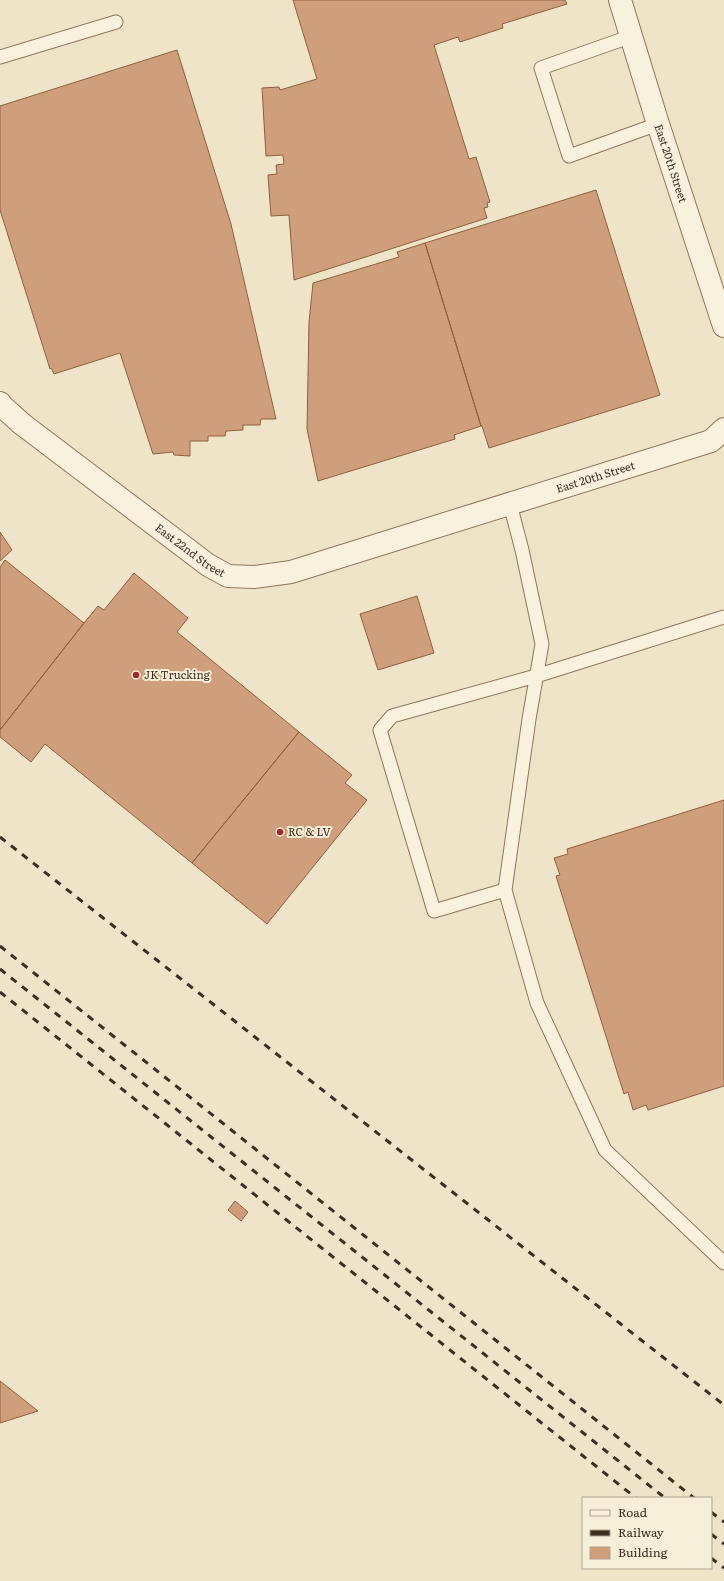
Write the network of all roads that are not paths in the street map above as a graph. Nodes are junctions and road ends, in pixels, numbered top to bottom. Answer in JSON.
{"nodes":[{"id":1,"x":620,"y":0,"type":"edge"},
{"id":2,"x":116,"y":22,"type":"dead end"},
{"id":3,"x":632,"y":36,"type":"junction"},
{"id":4,"x":0,"y":57,"type":"edge"},
{"id":5,"x":658,"y":124,"type":"junction"},
{"id":6,"x":724,"y":326,"type":"edge"},
{"id":7,"x":0,"y":402,"type":"edge"},
{"id":8,"x":724,"y":429,"type":"edge"},
{"id":9,"x":510,"y":504,"type":"junction"},
{"id":10,"x":724,"y":617,"type":"edge"},
{"id":11,"x":536,"y":676,"type":"junction"},
{"id":12,"x":505,"y":890,"type":"junction"},
{"id":13,"x":724,"y":1263,"type":"edge"}],
"edges":[{"from":1,"to":3,"type":"street","name":"East 20th Street"},
{"from":2,"to":4,"type":"lane"},
{"from":3,"to":5,"type":"street","name":"East 20th Street"},
{"from":3,"to":5,"type":"lane"},
{"from":5,"to":6,"type":"street","name":"East 20th Street"},
{"from":7,"to":9,"type":"street","name":"East 22nd Street"},
{"from":8,"to":9,"type":"street","name":"East 20th Street"},
{"from":9,"to":11,"type":"lane"},
{"from":10,"to":11,"type":"lane"},
{"from":11,"to":12,"type":"lane"},
{"from":11,"to":12,"type":"lane"},
{"from":12,"to":13,"type":"lane"}]}
